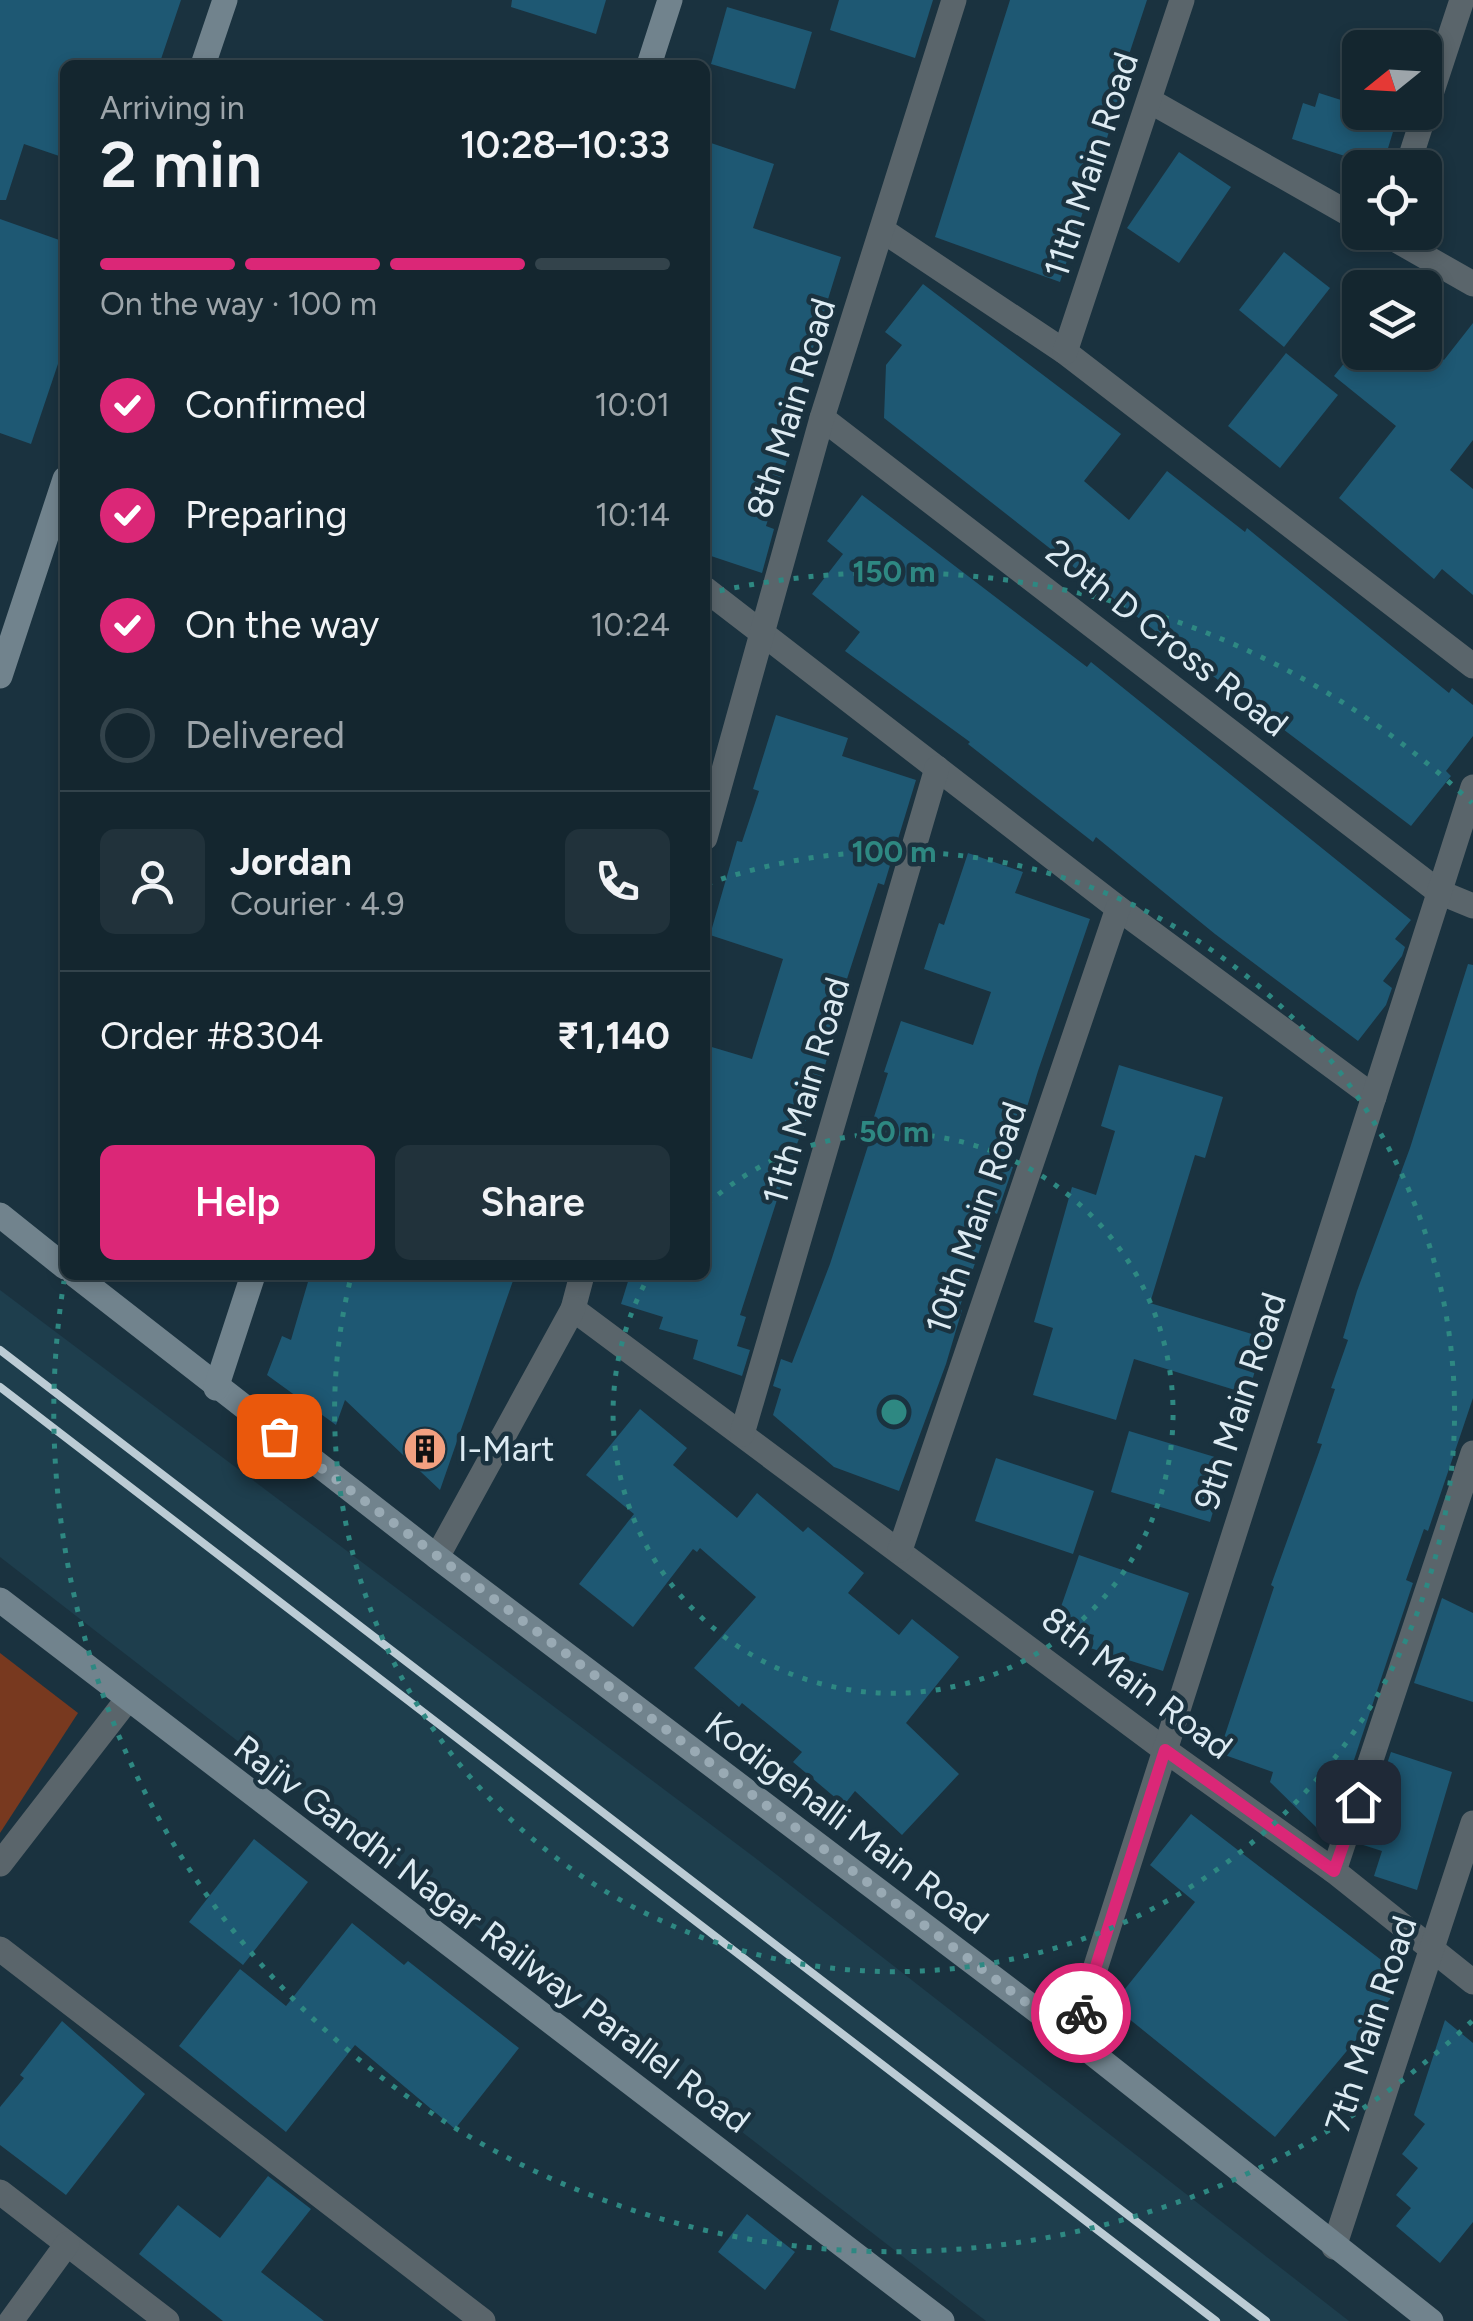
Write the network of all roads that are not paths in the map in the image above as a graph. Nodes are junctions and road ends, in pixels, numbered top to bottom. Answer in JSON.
{"nodes":[{"id":1,"x":225,"y":0,"type":"edge"},
{"id":2,"x":670,"y":0,"type":"edge"},
{"id":3,"x":954,"y":0,"type":"edge"},
{"id":4,"x":1182,"y":0,"type":"edge"},
{"id":5,"x":1462,"y":0,"type":"edge"},
{"id":6,"x":205,"y":60,"type":"edge"},
{"id":7,"x":651,"y":60,"type":"edge"},
{"id":8,"x":1442,"y":61,"type":"edge"},
{"id":9,"x":1150,"y":101,"type":"junction"},
{"id":10,"x":1342,"y":210,"type":"edge"},
{"id":11,"x":882,"y":230,"type":"junction"},
{"id":12,"x":1414,"y":250,"type":"edge"},
{"id":13,"x":1473,"y":284,"type":"edge"},
{"id":14,"x":1065,"y":352,"type":"junction"},
{"id":15,"x":822,"y":418,"type":"junction"},
{"id":16,"x":60,"y":494,"type":"edge"},
{"id":17,"x":710,"y":593,"type":"edge"},
{"id":18,"x":762,"y":634,"type":"junction"},
{"id":19,"x":1473,"y":666,"type":"edge"},
{"id":20,"x":0,"y":676,"type":"edge"},
{"id":21,"x":938,"y":768,"type":"junction"},
{"id":22,"x":1473,"y":786,"type":"edge"},
{"id":23,"x":710,"y":820,"type":"edge"},
{"id":24,"x":1439,"y":892,"type":"junction"},
{"id":25,"x":1473,"y":906,"type":"edge"},
{"id":26,"x":1118,"y":908,"type":"junction"},
{"id":27,"x":1374,"y":1098,"type":"junction"},
{"id":28,"x":0,"y":1215,"type":"edge"},
{"id":29,"x":60,"y":1263,"type":"edge"},
{"id":30,"x":81,"y":1280,"type":"edge"},
{"id":31,"x":251,"y":1280,"type":"edge"},
{"id":32,"x":581,"y":1280,"type":"edge"},
{"id":33,"x":573,"y":1309,"type":"junction"},
{"id":34,"x":216,"y":1388,"type":"junction"},
{"id":35,"x":742,"y":1434,"type":"junction"},
{"id":36,"x":1473,"y":1453,"type":"edge"},
{"id":37,"x":900,"y":1550,"type":"junction"},
{"id":38,"x":436,"y":1557,"type":"junction"},
{"id":39,"x":0,"y":1600,"type":"edge"},
{"id":40,"x":127,"y":1700,"type":"junction"},
{"id":41,"x":1165,"y":1750,"type":"junction"},
{"id":42,"x":1473,"y":1823,"type":"edge"},
{"id":43,"x":0,"y":1864,"type":"edge"},
{"id":44,"x":1334,"y":1871,"type":"junction"},
{"id":45,"x":0,"y":1948,"type":"edge"},
{"id":46,"x":1433,"y":1950,"type":"junction"},
{"id":47,"x":1473,"y":1982,"type":"edge"},
{"id":48,"x":1073,"y":2038,"type":"junction"},
{"id":49,"x":0,"y":2192,"type":"edge"},
{"id":50,"x":67,"y":2244,"type":"junction"},
{"id":51,"x":1334,"y":2246,"type":"junction"},
{"id":52,"x":11,"y":2321,"type":"edge"},
{"id":53,"x":167,"y":2321,"type":"edge"},
{"id":54,"x":483,"y":2321,"type":"edge"},
{"id":55,"x":942,"y":2321,"type":"edge"},
{"id":56,"x":1431,"y":2321,"type":"edge"}],
"edges":[{"from":1,"to":6,"type":"street"},
{"from":2,"to":7,"type":"street"},
{"from":3,"to":11,"type":"street","name":"8th Main Road"},
{"from":4,"to":9,"type":"street","name":"11th Main Road"},
{"from":5,"to":8,"type":"street"},
{"from":9,"to":10,"type":"street"},
{"from":9,"to":14,"type":"street","name":"11th Main Road"},
{"from":11,"to":14,"type":"street"},
{"from":11,"to":15,"type":"street","name":"8th Main Road"},
{"from":12,"to":13,"type":"street"},
{"from":14,"to":19,"type":"street"},
{"from":15,"to":18,"type":"street","name":"8th Main Road"},
{"from":15,"to":24,"type":"street","name":"20th D Cross Road"},
{"from":16,"to":20,"type":"street"},
{"from":17,"to":18,"type":"street"},
{"from":18,"to":21,"type":"street"},
{"from":18,"to":23,"type":"street","name":"8th Main Road"},
{"from":21,"to":26,"type":"street"},
{"from":21,"to":35,"type":"street","name":"11th Main Road"},
{"from":22,"to":24,"type":"street","name":"9th Main Road"},
{"from":24,"to":25,"type":"street","name":"20th D Cross Road"},
{"from":24,"to":27,"type":"street","name":"9th Main Road"},
{"from":26,"to":27,"type":"street"},
{"from":26,"to":37,"type":"street","name":"10th Main Road"},
{"from":27,"to":41,"type":"street","name":"9th Main Road"},
{"from":28,"to":29,"type":"street"},
{"from":30,"to":34,"type":"street","name":"Kodigehalli Main Road"},
{"from":31,"to":34,"type":"street"},
{"from":32,"to":33,"type":"street"},
{"from":33,"to":35,"type":"street","name":"8th Main Road"},
{"from":33,"to":38,"type":"street"},
{"from":34,"to":38,"type":"street","name":"Kodigehalli Main Road"},
{"from":35,"to":37,"type":"street","name":"8th Main Road"},
{"from":36,"to":44,"type":"street"},
{"from":37,"to":41,"type":"street","name":"8th Main Road"},
{"from":38,"to":48,"type":"street","name":"Kodigehalli Main Road"},
{"from":39,"to":40,"type":"street","name":"Rajiv Gandhi Nagar Railway Parallel Road"},
{"from":40,"to":43,"type":"street"},
{"from":40,"to":55,"type":"street","name":"Rajiv Gandhi Nagar Railway Parallel Road"},
{"from":41,"to":44,"type":"street","name":"8th Main Road"},
{"from":41,"to":48,"type":"street","name":"9th Main Road"},
{"from":42,"to":46,"type":"street","name":"7th Main Road"},
{"from":44,"to":46,"type":"street","name":"8th Main Road"},
{"from":45,"to":54,"type":"street"},
{"from":46,"to":47,"type":"street","name":"8th Main Road"},
{"from":46,"to":51,"type":"street","name":"7th Main Road"},
{"from":48,"to":51,"type":"street","name":"Kodigehalli Main Road"},
{"from":49,"to":50,"type":"street"},
{"from":50,"to":52,"type":"street"},
{"from":50,"to":53,"type":"street"},
{"from":51,"to":56,"type":"street","name":"Kodigehalli Main Road"}]}
